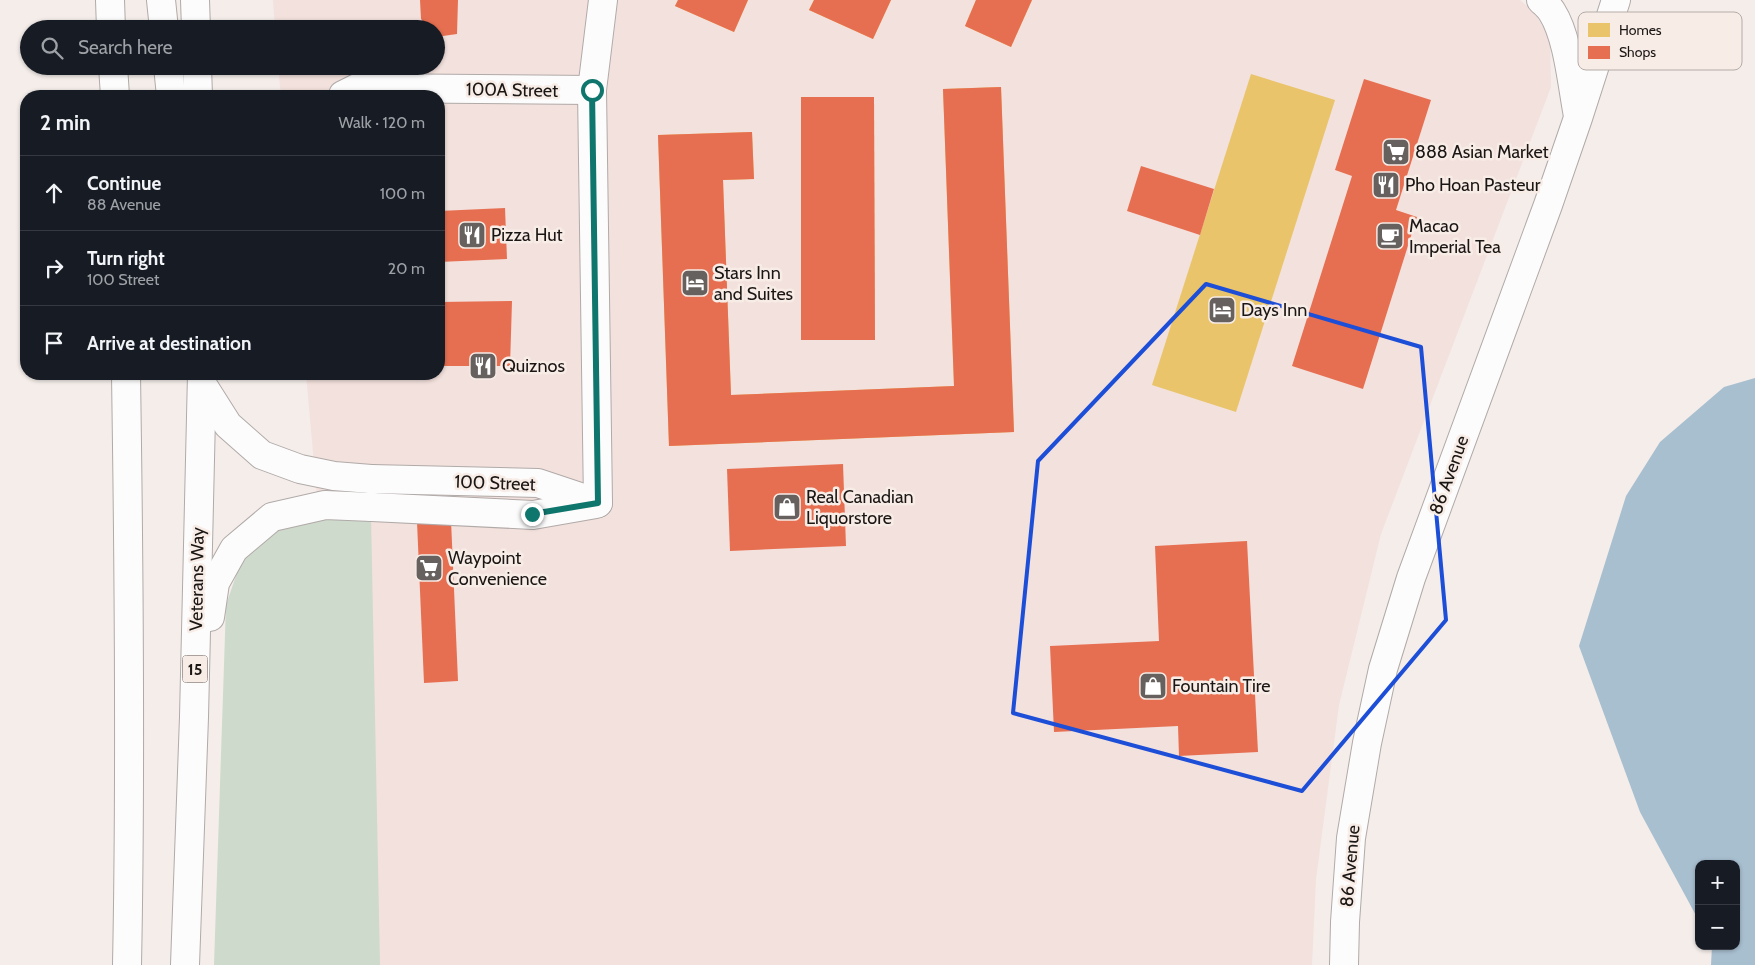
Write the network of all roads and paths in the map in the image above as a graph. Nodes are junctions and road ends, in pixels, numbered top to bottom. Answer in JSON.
{"nodes":[{"id":1,"x":110,"y":0,"type":"edge"},
{"id":2,"x":161,"y":0,"type":"edge"},
{"id":3,"x":195,"y":0,"type":"edge"},
{"id":4,"x":603,"y":0,"type":"edge"},
{"id":5,"x":1541,"y":0,"type":"edge"},
{"id":6,"x":1616,"y":0,"type":"edge"},
{"id":7,"x":1612,"y":12,"type":"edge"},
{"id":8,"x":111,"y":20,"type":"edge"},
{"id":9,"x":163,"y":20,"type":"edge"},
{"id":10,"x":196,"y":20,"type":"edge"},
{"id":11,"x":1593,"y":70,"type":"edge"},
{"id":12,"x":114,"y":75,"type":"edge"},
{"id":13,"x":169,"y":75,"type":"edge"},
{"id":14,"x":198,"y":75,"type":"edge"},
{"id":15,"x":115,"y":90,"type":"edge"},
{"id":16,"x":170,"y":90,"type":"edge"},
{"id":17,"x":198,"y":90,"type":"edge"},
{"id":18,"x":353,"y":90,"type":"edge"},
{"id":19,"x":592,"y":90,"type":"junction"},
{"id":20,"x":1578,"y":118,"type":"junction"},
{"id":21,"x":126,"y":380,"type":"edge"},
{"id":22,"x":202,"y":380,"type":"edge"},
{"id":23,"x":203,"y":380,"type":"edge"},
{"id":24,"x":598,"y":503,"type":"junction"},
{"id":25,"x":194,"y":717,"type":"junction"},
{"id":26,"x":127,"y":965,"type":"edge"},
{"id":27,"x":185,"y":965,"type":"edge"},
{"id":28,"x":1344,"y":965,"type":"edge"}],
"edges":[{"from":1,"to":8,"type":"street"},
{"from":2,"to":9,"type":"street"},
{"from":3,"to":10,"type":"street"},
{"from":4,"to":19,"type":"street"},
{"from":5,"to":20,"type":"street"},
{"from":6,"to":7,"type":"street","name":"86 Avenue"},
{"from":11,"to":20,"type":"street","name":"86 Avenue"},
{"from":12,"to":15,"type":"street"},
{"from":13,"to":16,"type":"street"},
{"from":14,"to":17,"type":"street"},
{"from":18,"to":19,"type":"street","name":"100A Street"},
{"from":19,"to":24,"type":"street"},
{"from":20,"to":28,"type":"street","name":"86 Avenue"},
{"from":21,"to":26,"type":"street"},
{"from":22,"to":25,"type":"street","name":"Veterans Way","number":"15"},
{"from":23,"to":24,"type":"street","name":"100 Street"},
{"from":24,"to":25,"type":"street","name":"100 Street"},
{"from":25,"to":27,"type":"street","name":"Veterans Way","number":"15"}]}
